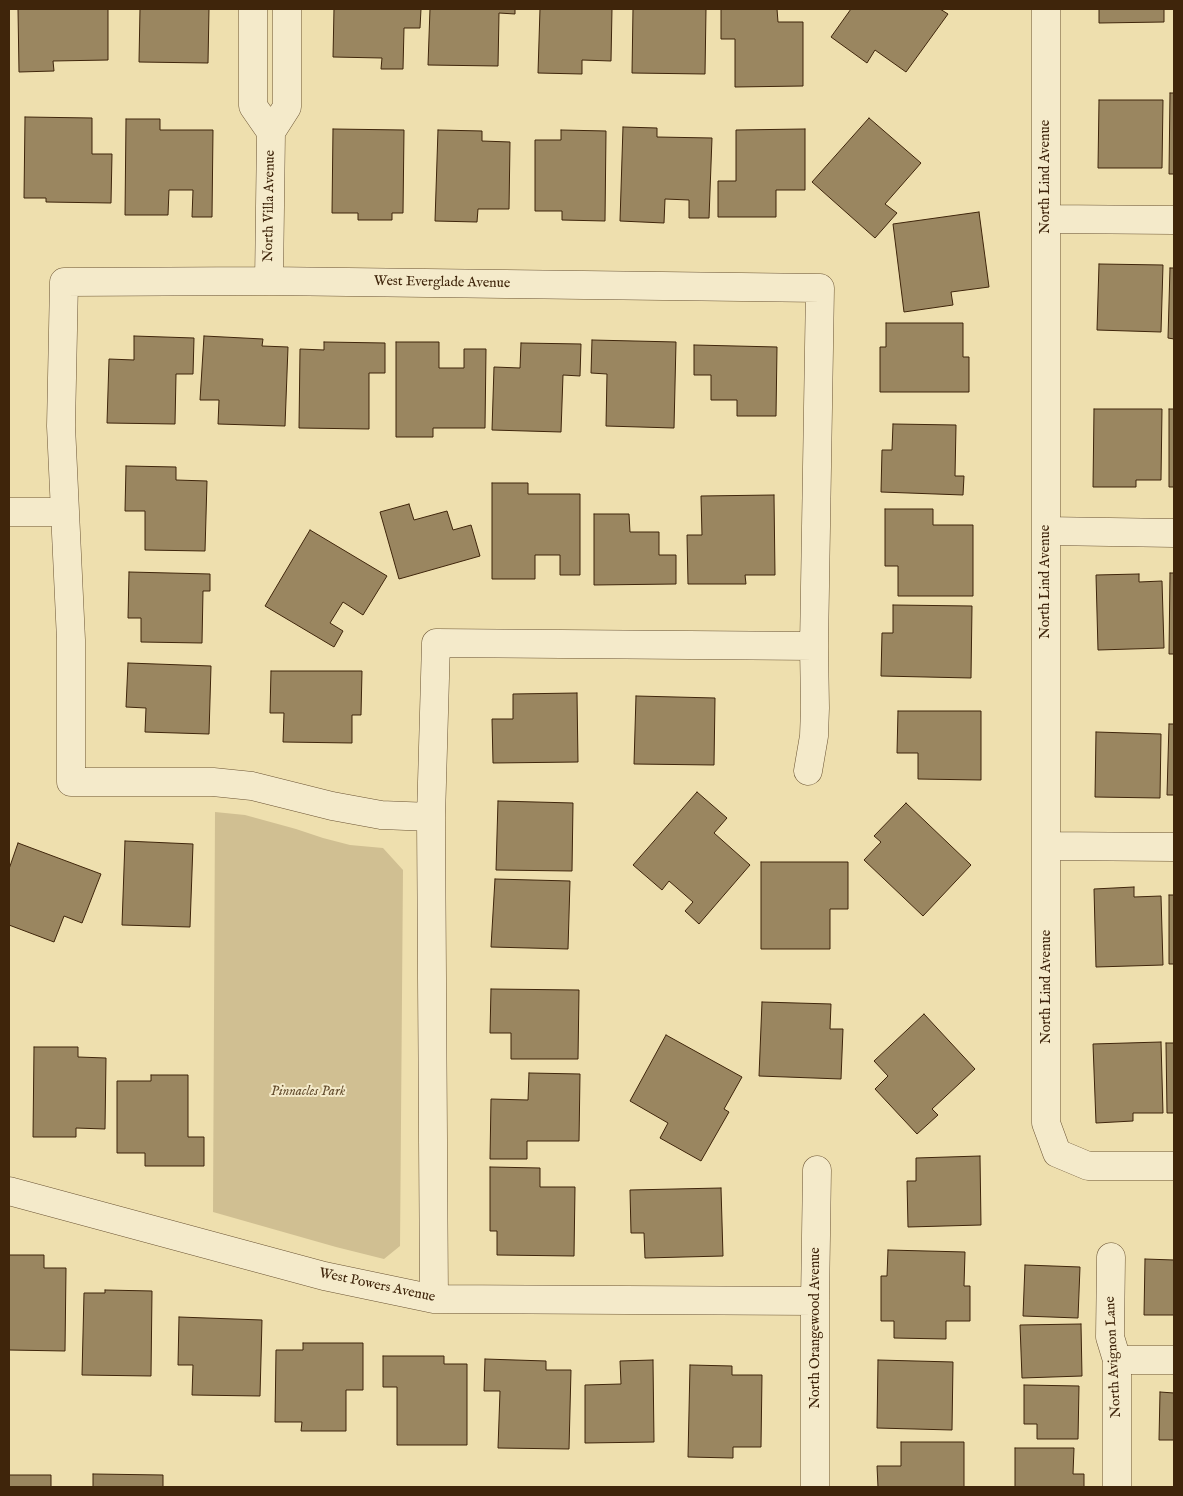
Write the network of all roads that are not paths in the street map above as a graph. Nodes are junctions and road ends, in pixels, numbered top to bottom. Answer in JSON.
{"nodes":[{"id":1,"x":253,"y":9,"type":"edge"},
{"id":2,"x":287,"y":9,"type":"edge"},
{"id":3,"x":1046,"y":9,"type":"edge"},
{"id":4,"x":271,"y":132,"type":"junction"},
{"id":5,"x":1046,"y":219,"type":"junction"},
{"id":6,"x":1174,"y":220,"type":"edge"},
{"id":7,"x":268,"y":280,"type":"junction"},
{"id":8,"x":9,"y":512,"type":"edge"},
{"id":9,"x":65,"y":512,"type":"junction"},
{"id":10,"x":1046,"y":531,"type":"junction"},
{"id":11,"x":1174,"y":533,"type":"edge"},
{"id":12,"x":814,"y":646,"type":"junction"},
{"id":13,"x":808,"y":771,"type":"dead end"},
{"id":14,"x":431,"y":817,"type":"junction"},
{"id":15,"x":1047,"y":846,"type":"junction"},
{"id":16,"x":1174,"y":847,"type":"edge"},
{"id":17,"x":1174,"y":1166,"type":"edge"},
{"id":18,"x":817,"y":1170,"type":"dead end"},
{"id":19,"x":9,"y":1191,"type":"edge"},
{"id":20,"x":1111,"y":1257,"type":"dead end"},
{"id":21,"x":434,"y":1299,"type":"junction"},
{"id":22,"x":815,"y":1301,"type":"junction"},
{"id":23,"x":1117,"y":1360,"type":"junction"},
{"id":24,"x":1174,"y":1360,"type":"edge"},
{"id":25,"x":815,"y":1487,"type":"edge"},
{"id":26,"x":1117,"y":1487,"type":"edge"}],
"edges":[{"from":1,"to":4,"type":"street","name":"North Villa Avenue"},
{"from":2,"to":4,"type":"street","name":"North Villa Avenue"},
{"from":3,"to":5,"type":"street","name":"North Lind Avenue"},
{"from":4,"to":7,"type":"street","name":"North Villa Avenue"},
{"from":5,"to":6,"type":"street"},
{"from":5,"to":10,"type":"street","name":"North Lind Avenue"},
{"from":7,"to":9,"type":"street","name":"West Everglade Avenue"},
{"from":7,"to":12,"type":"street","name":"West Everglade Avenue"},
{"from":8,"to":9,"type":"street"},
{"from":9,"to":14,"type":"street"},
{"from":10,"to":11,"type":"street"},
{"from":10,"to":15,"type":"street","name":"North Lind Avenue"},
{"from":12,"to":13,"type":"street"},
{"from":12,"to":14,"type":"street"},
{"from":14,"to":21,"type":"street"},
{"from":15,"to":16,"type":"street"},
{"from":15,"to":17,"type":"street","name":"North Lind Avenue"},
{"from":18,"to":22,"type":"street","name":"North Orangewood Avenue"},
{"from":19,"to":21,"type":"street","name":"West Powers Avenue"},
{"from":20,"to":23,"type":"street","name":"North Avignon Lane"},
{"from":21,"to":22,"type":"street","name":"West Powers Avenue"},
{"from":22,"to":25,"type":"street","name":"North Orangewood Avenue"},
{"from":23,"to":24,"type":"street"},
{"from":23,"to":26,"type":"street","name":"North Avignon Lane"}]}
